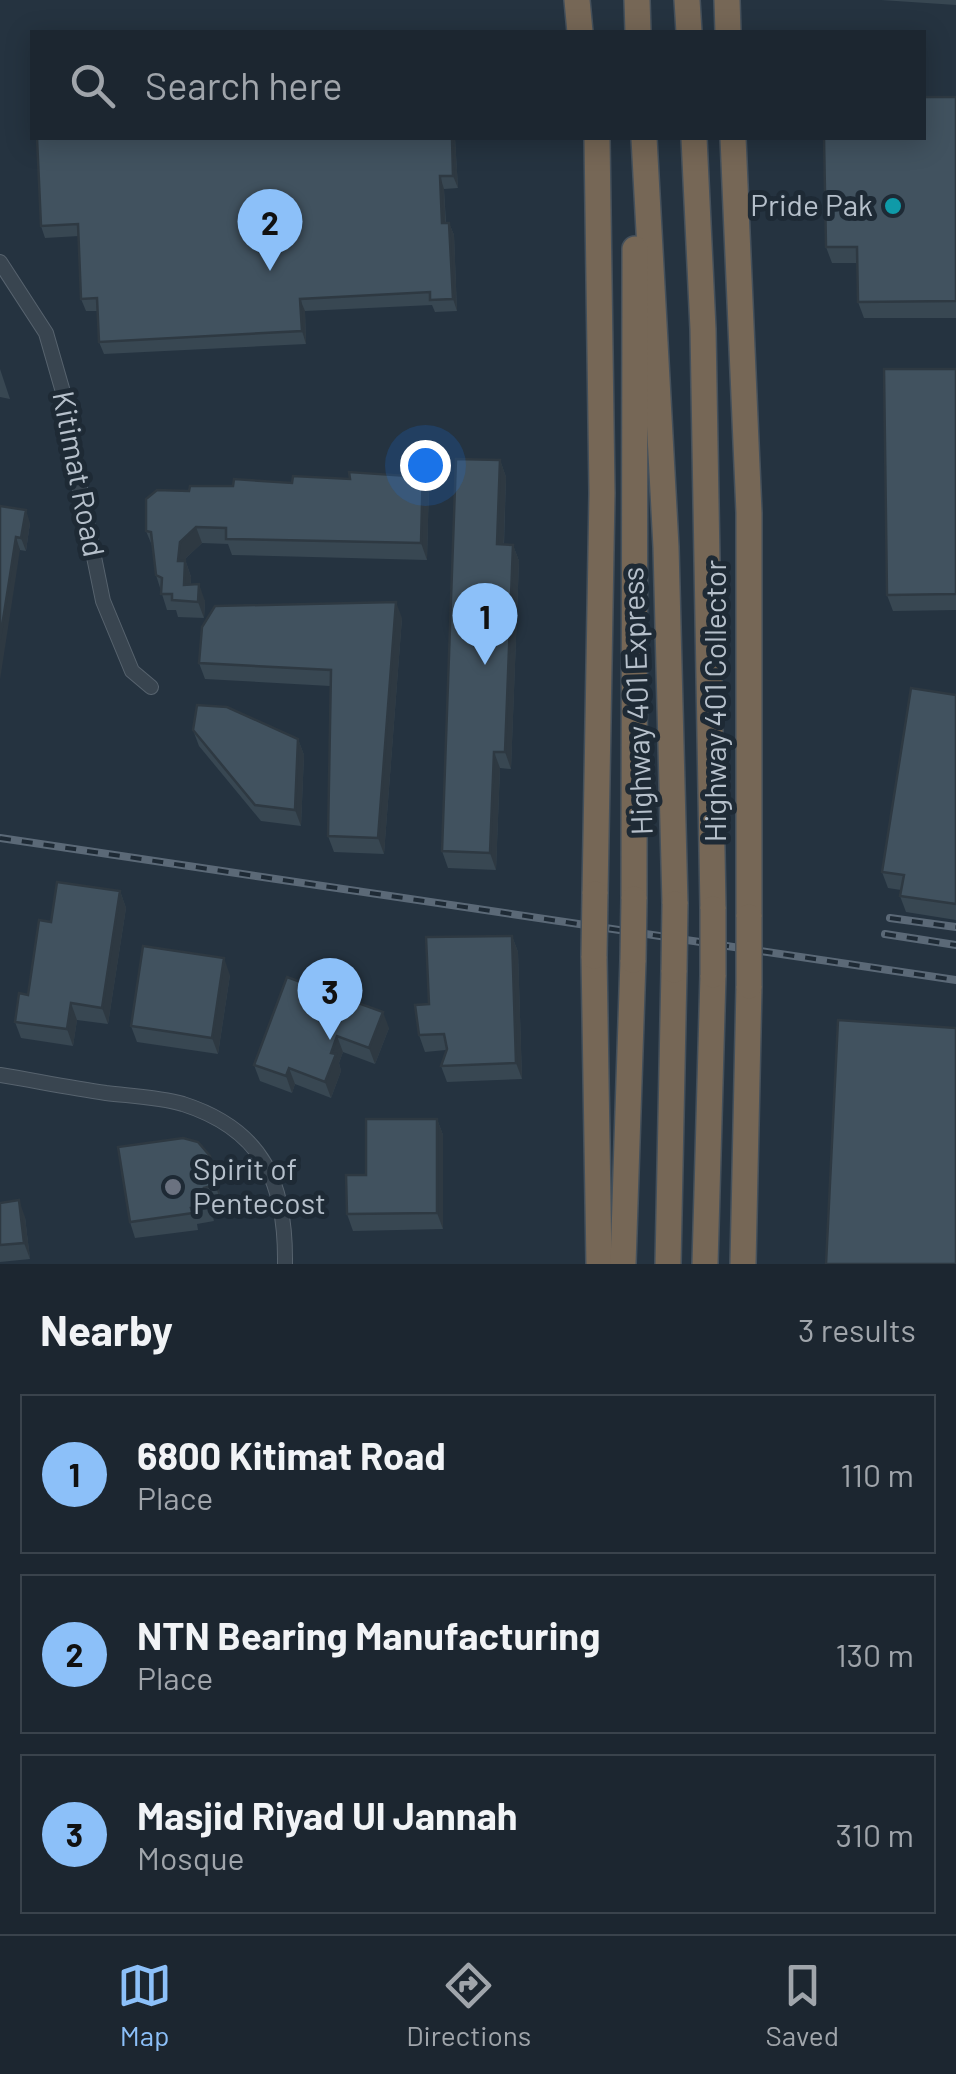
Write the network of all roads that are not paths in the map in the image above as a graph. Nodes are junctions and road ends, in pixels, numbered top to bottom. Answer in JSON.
{"nodes":[{"id":1,"x":577,"y":0,"type":"edge"},
{"id":2,"x":595,"y":0,"type":"edge"},
{"id":3,"x":636,"y":0,"type":"edge"},
{"id":4,"x":688,"y":0,"type":"edge"},
{"id":5,"x":728,"y":0,"type":"edge"},
{"id":6,"x":580,"y":30,"type":"edge"},
{"id":7,"x":596,"y":30,"type":"edge"},
{"id":8,"x":637,"y":30,"type":"edge"},
{"id":9,"x":689,"y":30,"type":"edge"},
{"id":10,"x":729,"y":30,"type":"edge"},
{"id":11,"x":585,"y":140,"type":"edge"},
{"id":12,"x":597,"y":140,"type":"edge"},
{"id":13,"x":635,"y":140,"type":"edge"},
{"id":14,"x":644,"y":140,"type":"edge"},
{"id":15,"x":694,"y":140,"type":"edge"},
{"id":16,"x":733,"y":140,"type":"edge"},
{"id":17,"x":0,"y":262,"type":"edge"},
{"id":18,"x":602,"y":493,"type":"junction"},
{"id":19,"x":151,"y":686,"type":"dead end"},
{"id":20,"x":0,"y":1075,"type":"edge"},
{"id":21,"x":285,"y":1264,"type":"edge"},
{"id":22,"x":599,"y":1264,"type":"edge"},
{"id":23,"x":622,"y":1264,"type":"edge"},
{"id":24,"x":668,"y":1264,"type":"edge"},
{"id":25,"x":706,"y":1264,"type":"edge"},
{"id":26,"x":743,"y":1264,"type":"edge"}],
"edges":[{"from":1,"to":6,"type":"highway"},
{"from":2,"to":7,"type":"highway"},
{"from":3,"to":8,"type":"highway"},
{"from":4,"to":9,"type":"highway"},
{"from":5,"to":10,"type":"highway"},
{"from":11,"to":18,"type":"highway"},
{"from":12,"to":18,"type":"highway"},
{"from":13,"to":23,"type":"highway","bridge":true},
{"from":14,"to":24,"type":"highway","name":"Highway 401 Express","bridge":true},
{"from":15,"to":25,"type":"highway","bridge":true},
{"from":16,"to":26,"type":"highway","name":"Highway 401 Collector","bridge":true},
{"from":17,"to":19,"type":"street","name":"Kitimat Road"},
{"from":18,"to":22,"type":"highway","bridge":true},
{"from":20,"to":21,"type":"street"}]}
